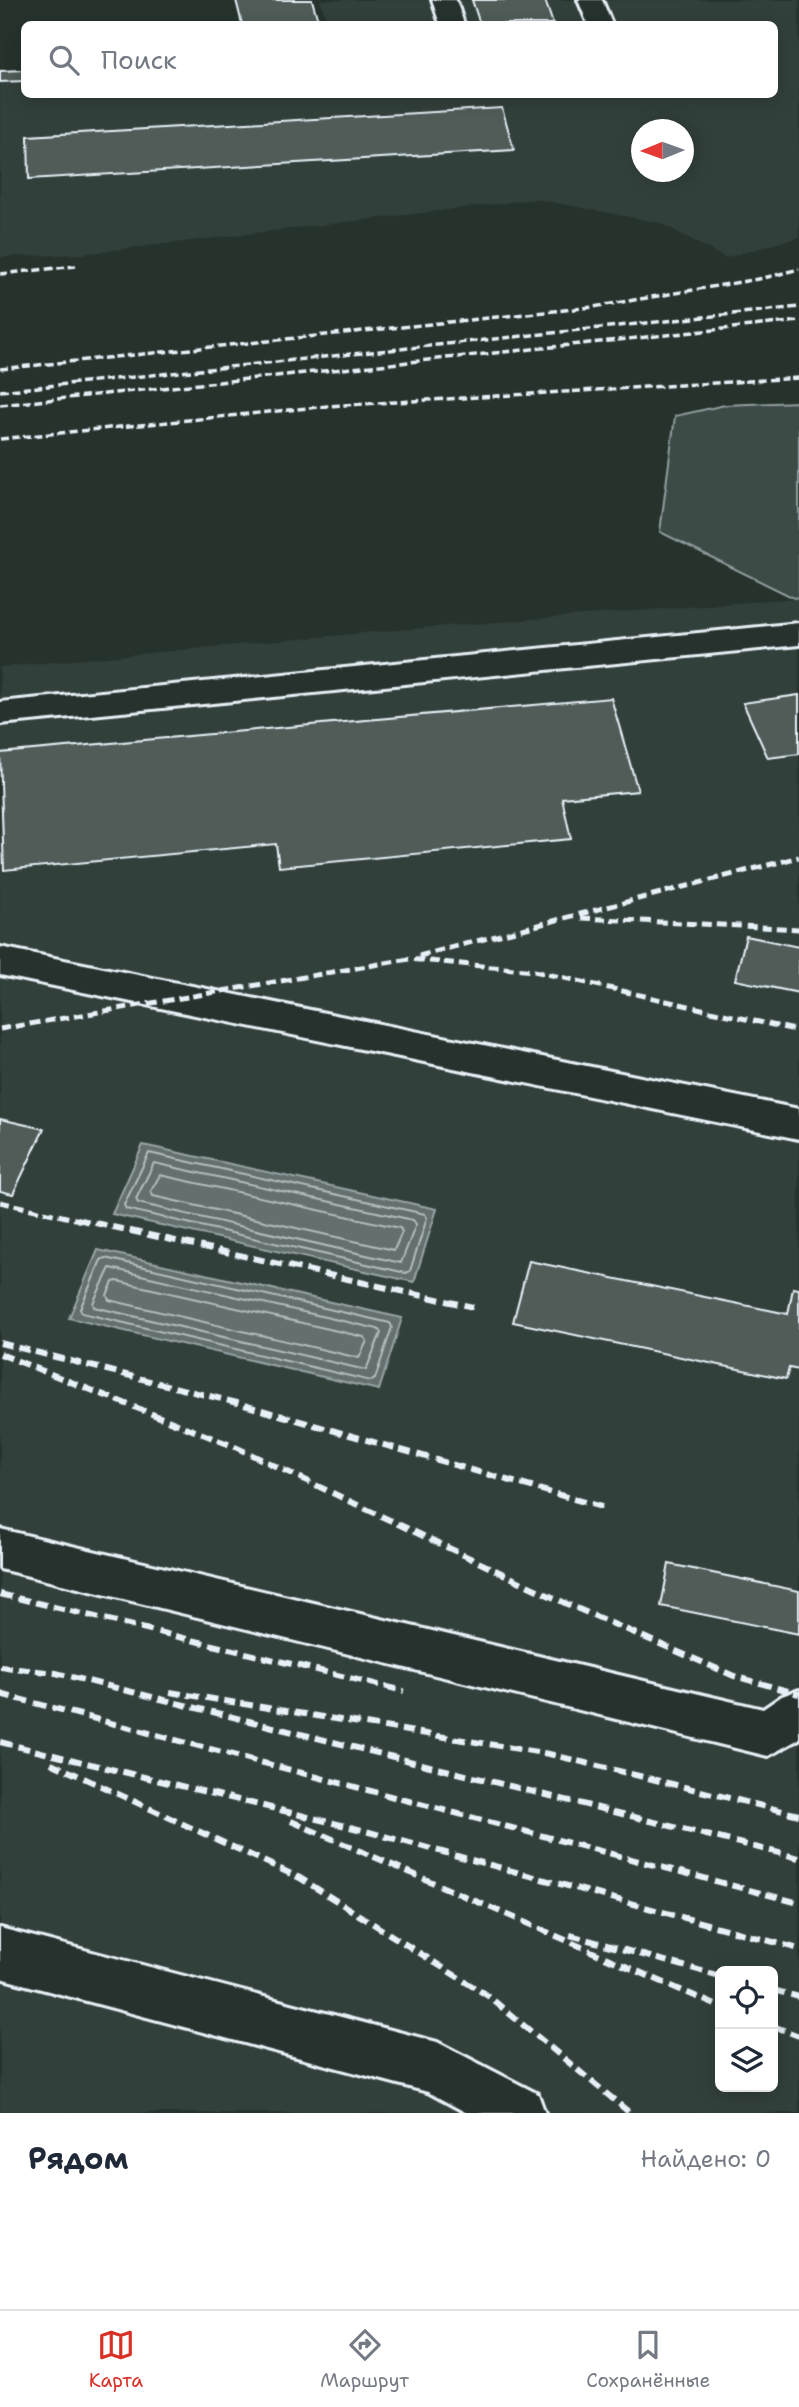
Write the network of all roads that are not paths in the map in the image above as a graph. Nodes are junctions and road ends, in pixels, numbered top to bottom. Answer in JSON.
{"nodes":[{"id":1,"x":444,"y":0,"type":"edge"},
{"id":2,"x":590,"y":0,"type":"edge"},
{"id":3,"x":451,"y":21,"type":"edge"},
{"id":4,"x":599,"y":21,"type":"edge"},
{"id":5,"x":799,"y":634,"type":"edge"},
{"id":6,"x":0,"y":713,"type":"edge"},
{"id":7,"x":0,"y":961,"type":"edge"},
{"id":8,"x":799,"y":1124,"type":"edge"},
{"id":9,"x":0,"y":1549,"type":"edge"},
{"id":10,"x":799,"y":1712,"type":"edge"},
{"id":11,"x":0,"y":1953,"type":"edge"},
{"id":12,"x":519,"y":2113,"type":"edge"}],
"edges":[{"from":1,"to":3,"type":"lane"},
{"from":2,"to":4,"type":"lane"},
{"from":5,"to":6,"type":"lane"},
{"from":7,"to":8,"type":"lane"},
{"from":9,"to":10,"type":"lane"},
{"from":11,"to":12,"type":"lane"}]}
